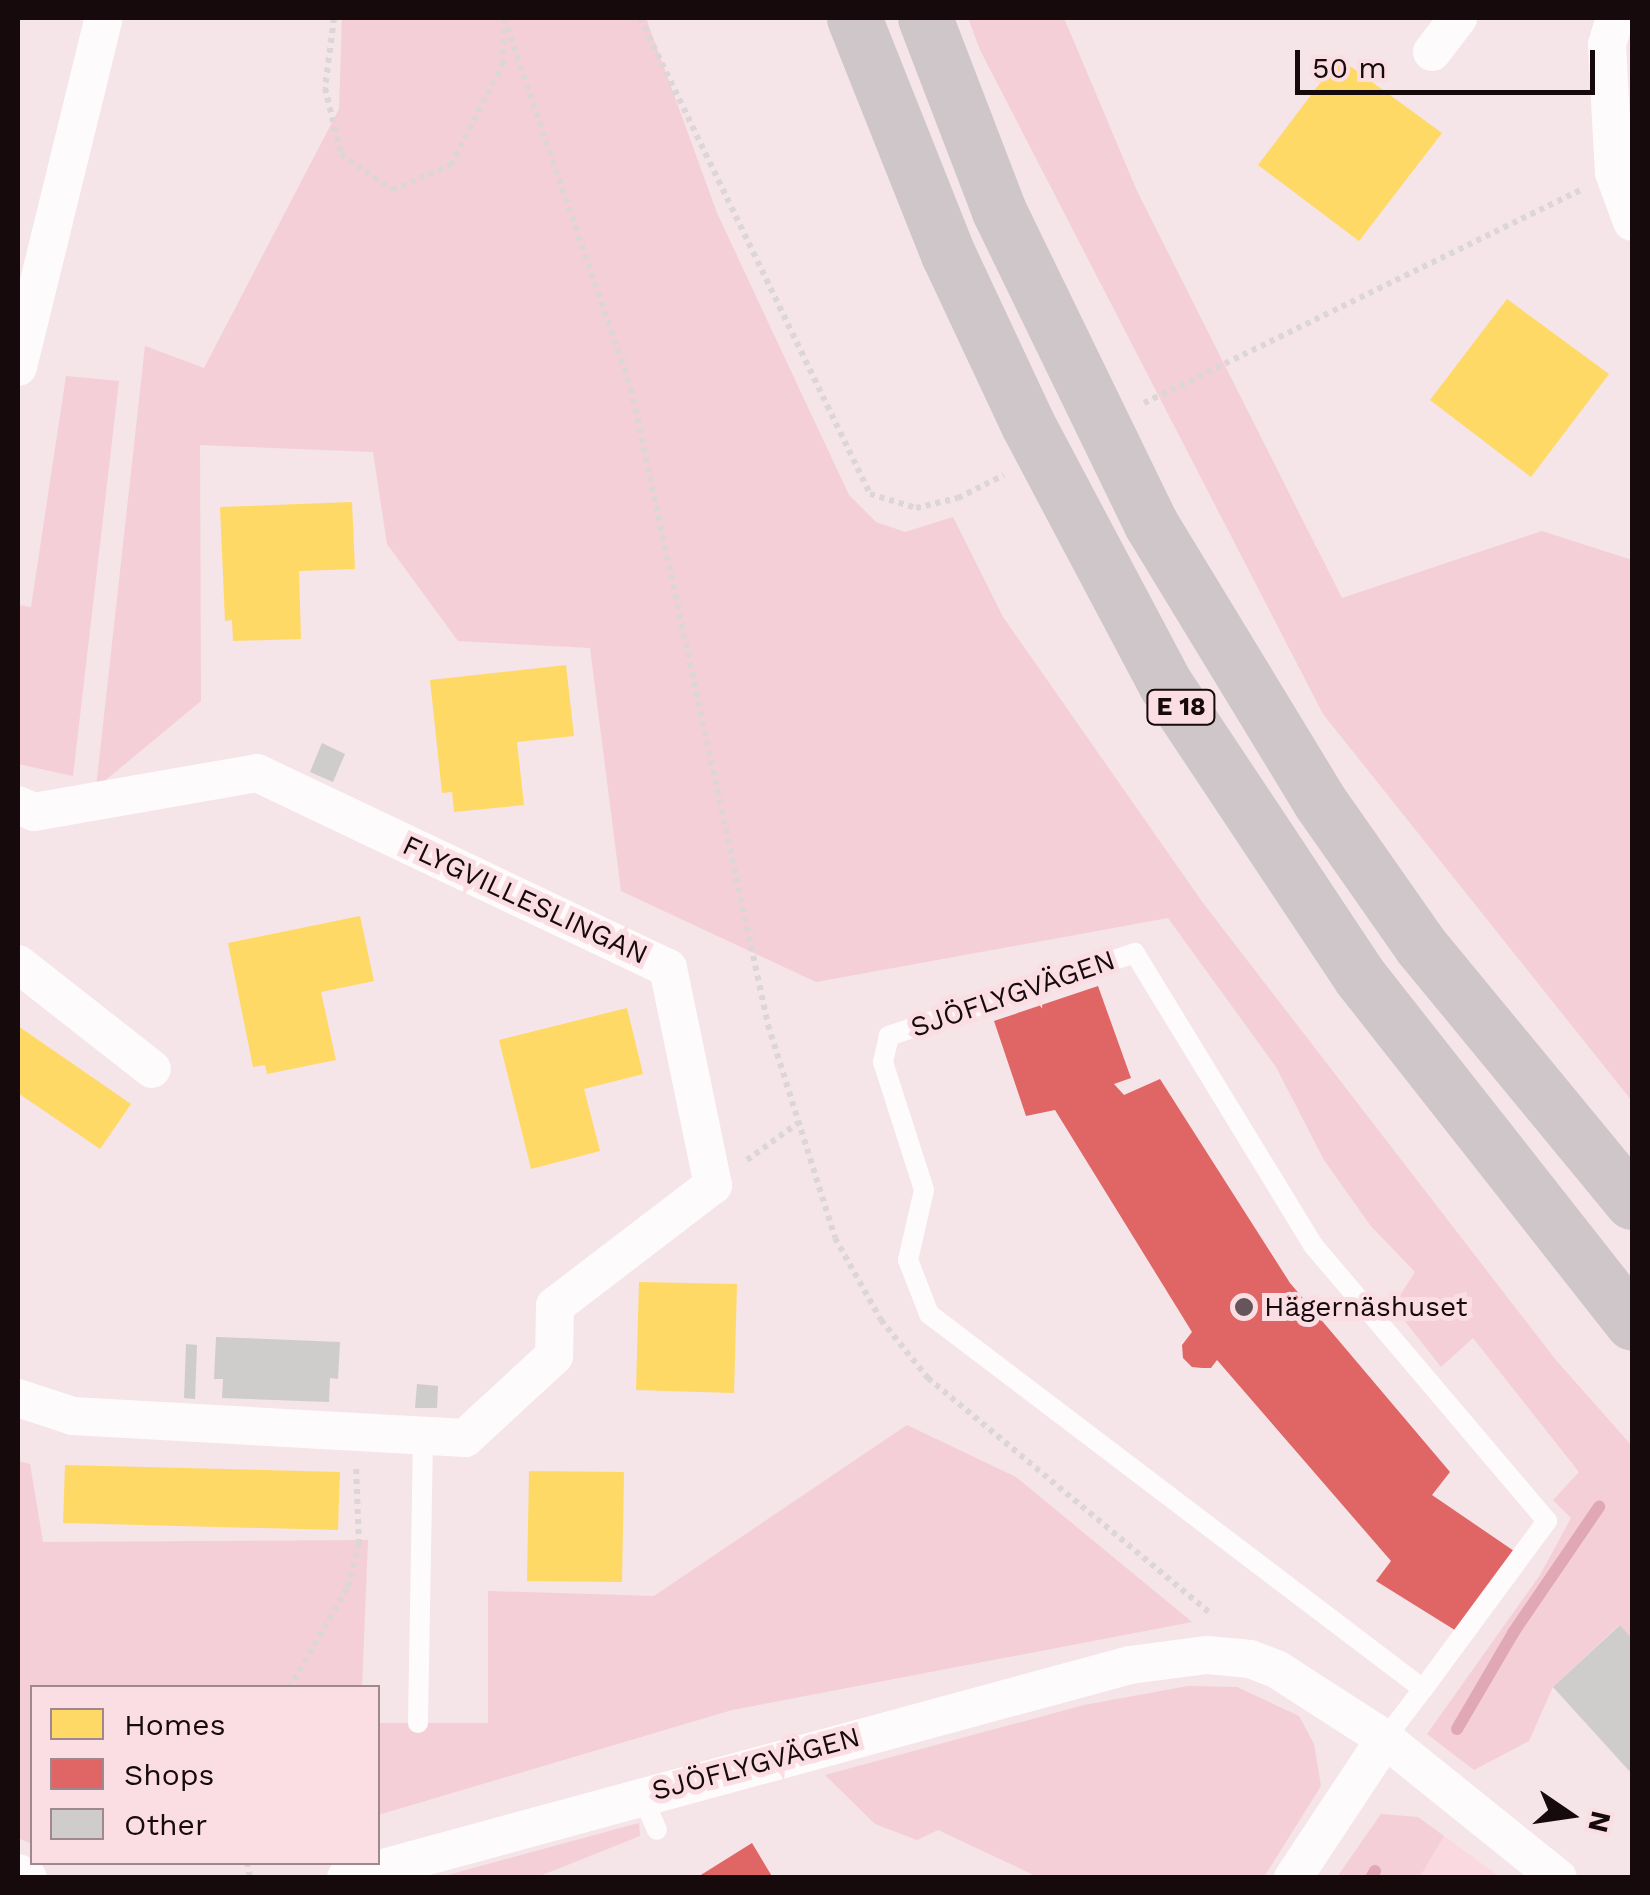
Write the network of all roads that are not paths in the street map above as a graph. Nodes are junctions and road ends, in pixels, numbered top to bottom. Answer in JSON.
{"nodes":[{"id":1,"x":104,"y":18,"type":"edge"},
{"id":2,"x":854,"y":18,"type":"edge"},
{"id":3,"x":925,"y":18,"type":"edge"},
{"id":4,"x":1458,"y":18,"type":"edge"},
{"id":5,"x":1615,"y":18,"type":"edge"},
{"id":6,"x":1432,"y":52,"type":"dead end"},
{"id":7,"x":1632,"y":222,"type":"edge"},
{"id":8,"x":18,"y":367,"type":"edge"},
{"id":9,"x":18,"y":806,"type":"edge"},
{"id":10,"x":18,"y":964,"type":"edge"},
{"id":11,"x":152,"y":1069,"type":"dead end"},
{"id":12,"x":1632,"y":1202,"type":"edge"},
{"id":13,"x":1632,"y":1323,"type":"edge"},
{"id":14,"x":18,"y":1398,"type":"edge"},
{"id":15,"x":423,"y":1436,"type":"junction"},
{"id":16,"x":1423,"y":1689,"type":"junction"},
{"id":17,"x":418,"y":1723,"type":"dead end"},
{"id":18,"x":1385,"y":1740,"type":"junction"},
{"id":19,"x":641,"y":1794,"type":"junction"},
{"id":20,"x":657,"y":1830,"type":"dead end"},
{"id":21,"x":18,"y":1873,"type":"edge"},
{"id":22,"x":28,"y":1878,"type":"edge"},
{"id":23,"x":346,"y":1878,"type":"edge"},
{"id":24,"x":1293,"y":1878,"type":"edge"},
{"id":25,"x":1558,"y":1878,"type":"edge"}],
"edges":[{"from":1,"to":8,"type":"street"},
{"from":2,"to":13,"type":"highway","number":"E 18"},
{"from":3,"to":12,"type":"highway","number":"E 18"},
{"from":4,"to":6,"type":"street"},
{"from":5,"to":7,"type":"street"},
{"from":9,"to":15,"type":"street","name":"FLYGVILLESLINGAN"},
{"from":10,"to":11,"type":"street"},
{"from":14,"to":15,"type":"street"},
{"from":15,"to":17,"type":"lane"},
{"from":16,"to":16,"type":"lane","name":"SJÖFLYGVÄGEN"},
{"from":16,"to":18,"type":"lane","name":"SJÖFLYGVÄGEN"},
{"from":18,"to":19,"type":"street","name":"SJÖFLYGVÄGEN"},
{"from":18,"to":24,"type":"street"},
{"from":18,"to":25,"type":"street","name":"SJÖFLYGVÄGEN"},
{"from":19,"to":20,"type":"lane"},
{"from":19,"to":23,"type":"street","name":"SJÖFLYGVÄGEN"},
{"from":21,"to":22,"type":"street"}]}
